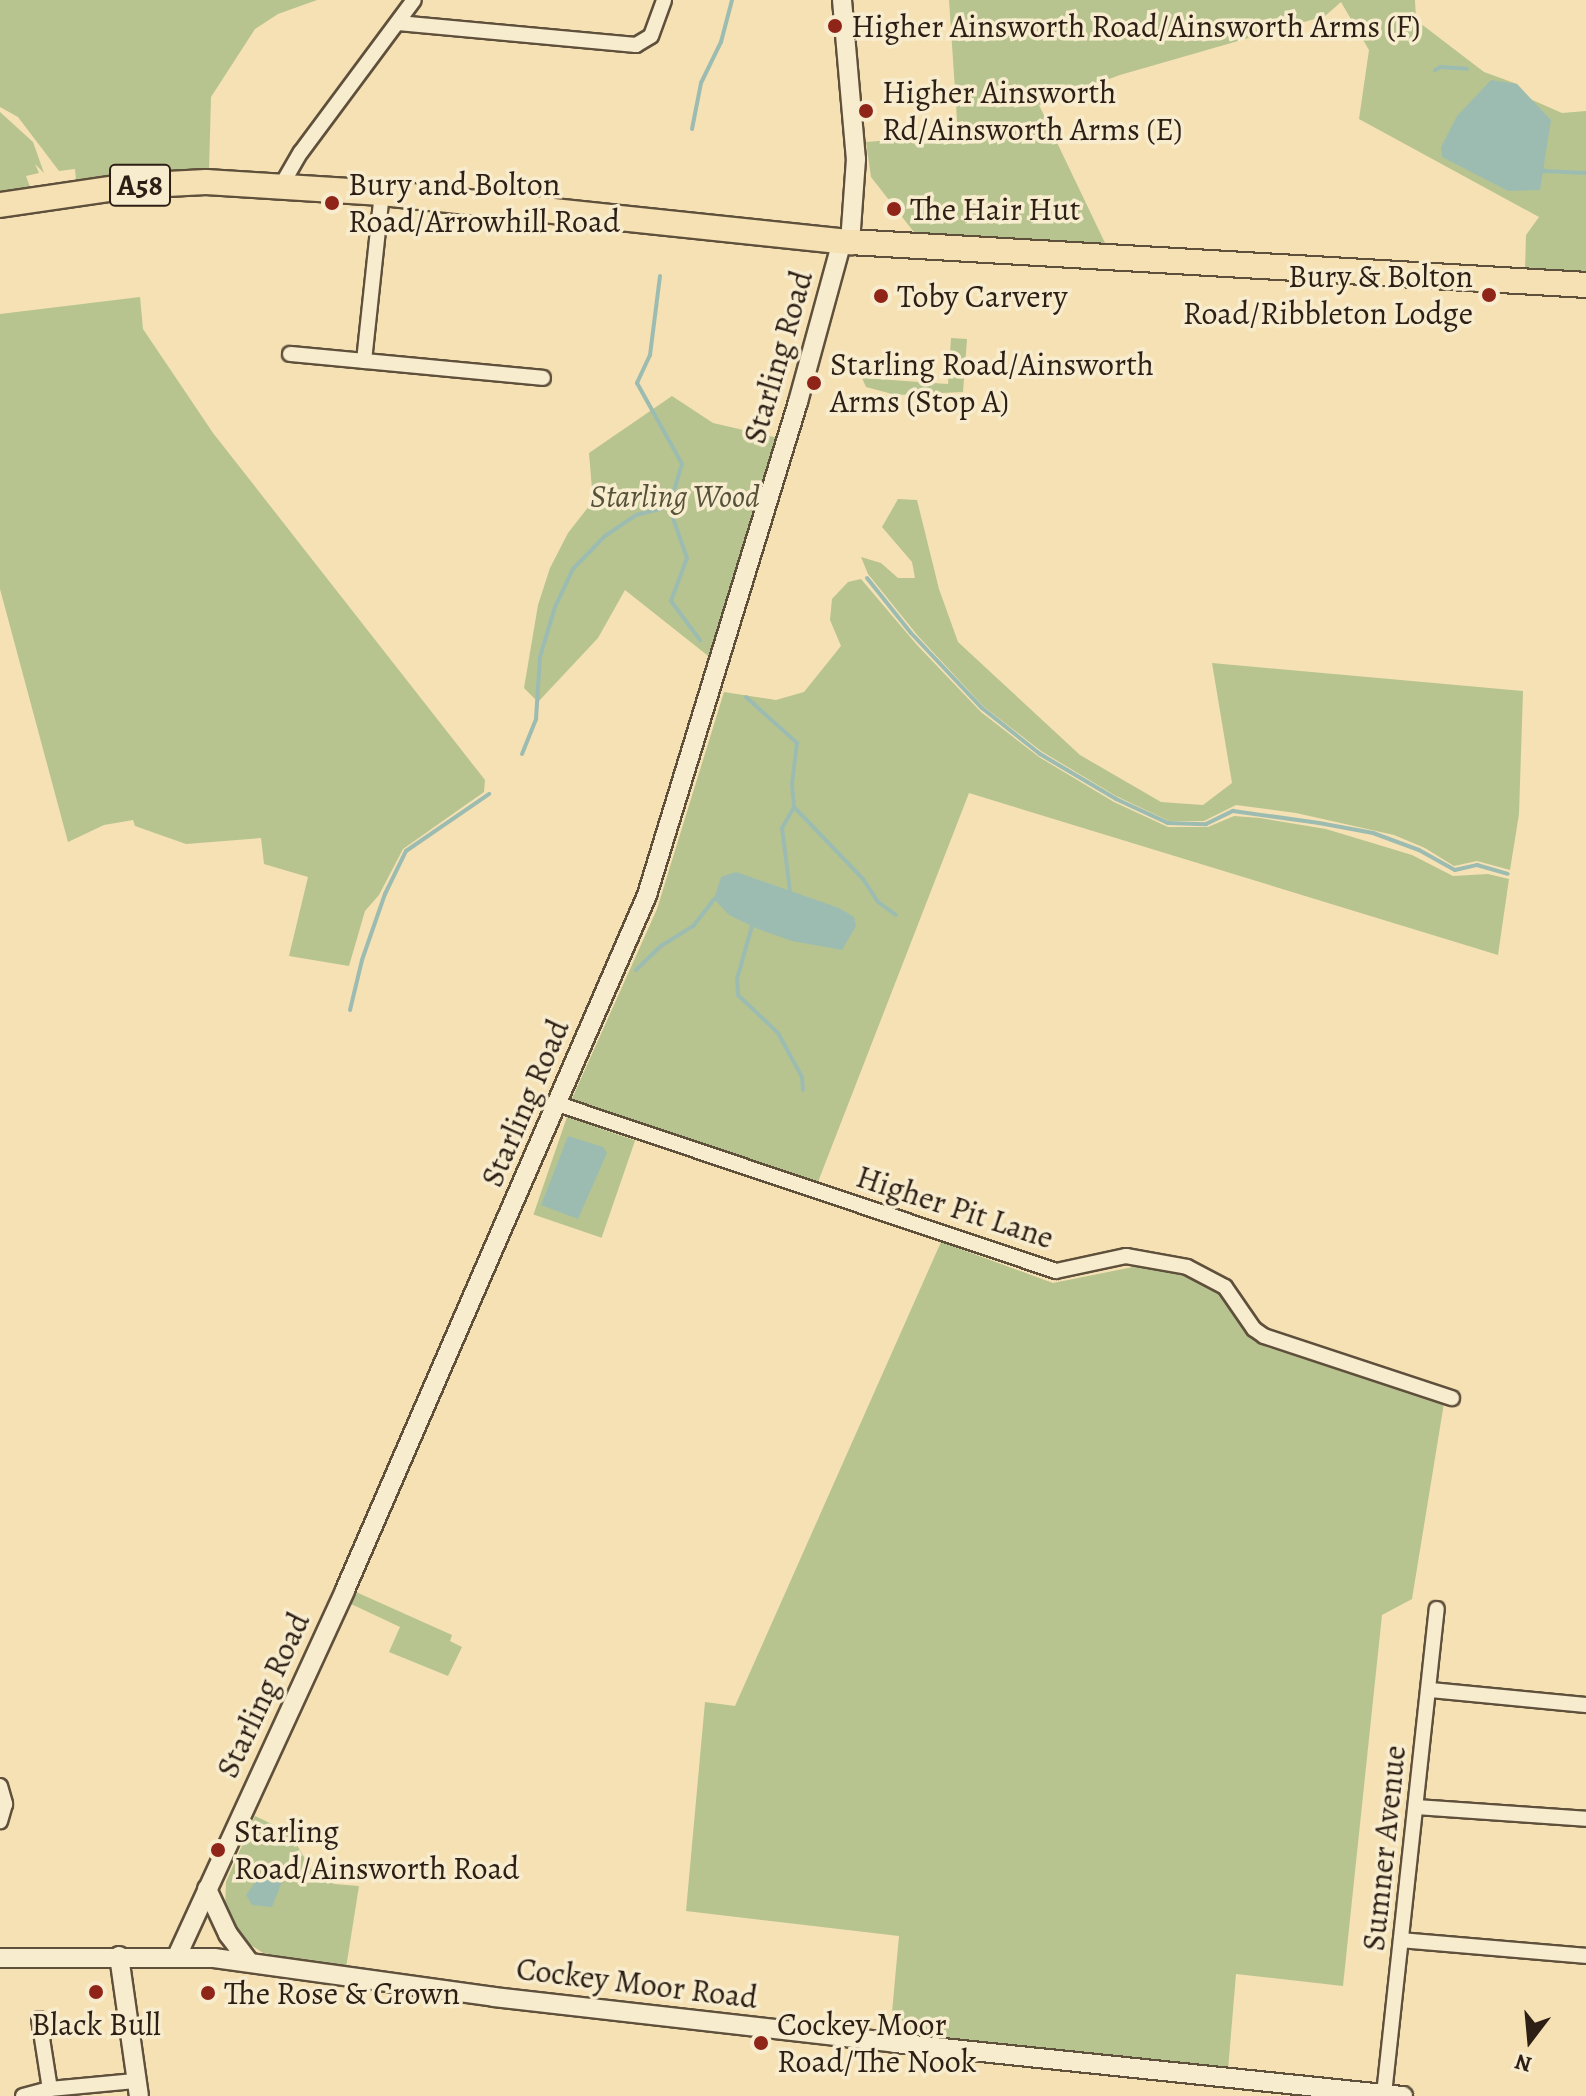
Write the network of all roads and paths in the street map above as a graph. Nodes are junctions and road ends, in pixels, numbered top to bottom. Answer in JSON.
{"nodes":[{"id":1,"x":414,"y":0,"type":"edge"},
{"id":2,"x":664,"y":0,"type":"edge"},
{"id":3,"x":842,"y":0,"type":"edge"},
{"id":4,"x":398,"y":23,"type":"junction"},
{"id":5,"x":281,"y":186,"type":"junction"},
{"id":6,"x":382,"y":193,"type":"junction"},
{"id":7,"x":0,"y":205,"type":"edge"},
{"id":8,"x":846,"y":242,"type":"junction"},
{"id":9,"x":1586,"y":285,"type":"edge"},
{"id":10,"x":290,"y":354,"type":"dead end"},
{"id":11,"x":364,"y":361,"type":"junction"},
{"id":12,"x":543,"y":378,"type":"dead end"},
{"id":13,"x":558,"y":1104,"type":"junction"},
{"id":14,"x":1452,"y":1398,"type":"dead end"},
{"id":15,"x":1437,"y":1609,"type":"dead end"},
{"id":16,"x":1430,"y":1690,"type":"junction"},
{"id":17,"x":1586,"y":1705,"type":"edge"},
{"id":18,"x":0,"y":1786,"type":"edge"},
{"id":19,"x":1416,"y":1807,"type":"junction"},
{"id":20,"x":1586,"y":1819,"type":"edge"},
{"id":21,"x":0,"y":1821,"type":"edge"},
{"id":22,"x":207,"y":1889,"type":"junction"},
{"id":23,"x":1401,"y":1940,"type":"junction"},
{"id":24,"x":119,"y":1956,"type":"junction"},
{"id":25,"x":177,"y":1956,"type":"junction"},
{"id":26,"x":1586,"y":1956,"type":"edge"},
{"id":27,"x":0,"y":1958,"type":"edge"},
{"id":28,"x":249,"y":1962,"type":"junction"},
{"id":29,"x":39,"y":2019,"type":"dead end"},
{"id":30,"x":137,"y":2088,"type":"edge"},
{"id":31,"x":50,"y":2089,"type":"junction"},
{"id":32,"x":1385,"y":2095,"type":"edge"},
{"id":33,"x":23,"y":2096,"type":"edge"}],
"edges":[{"from":1,"to":4,"type":"street"},
{"from":2,"to":4,"type":"street"},
{"from":3,"to":8,"type":"main road","name":"Starling Road"},
{"from":4,"to":5,"type":"street"},
{"from":5,"to":6,"type":"highway","number":"A58"},
{"from":5,"to":7,"type":"highway","number":"A58"},
{"from":6,"to":8,"type":"highway","number":"A58"},
{"from":6,"to":11,"type":"street"},
{"from":8,"to":9,"type":"highway","number":"A58"},
{"from":8,"to":13,"type":"main road","name":"Starling Road"},
{"from":10,"to":11,"type":"street"},
{"from":11,"to":12,"type":"street"},
{"from":13,"to":14,"type":"street","name":"Higher Pit Lane"},
{"from":13,"to":22,"type":"main road","name":"Starling Road"},
{"from":15,"to":16,"type":"street","name":"Sumner Avenue"},
{"from":16,"to":17,"type":"street"},
{"from":16,"to":19,"type":"street","name":"Sumner Avenue"},
{"from":18,"to":21,"type":"street"},
{"from":19,"to":20,"type":"street"},
{"from":19,"to":23,"type":"street","name":"Sumner Avenue"},
{"from":22,"to":25,"type":"main road","name":"Starling Road"},
{"from":22,"to":28,"type":"main road"},
{"from":23,"to":26,"type":"street"},
{"from":23,"to":32,"type":"street","name":"Sumner Avenue"},
{"from":24,"to":25,"type":"main road","name":"Cockey Moor Road"},
{"from":24,"to":27,"type":"main road","name":"Cockey Moor Road"},
{"from":24,"to":30,"type":"main road"},
{"from":25,"to":28,"type":"main road","name":"Cockey Moor Road"},
{"from":28,"to":32,"type":"main road","name":"Cockey Moor Road"},
{"from":29,"to":31,"type":"street"},
{"from":30,"to":31,"type":"street"},
{"from":31,"to":33,"type":"street"}]}
